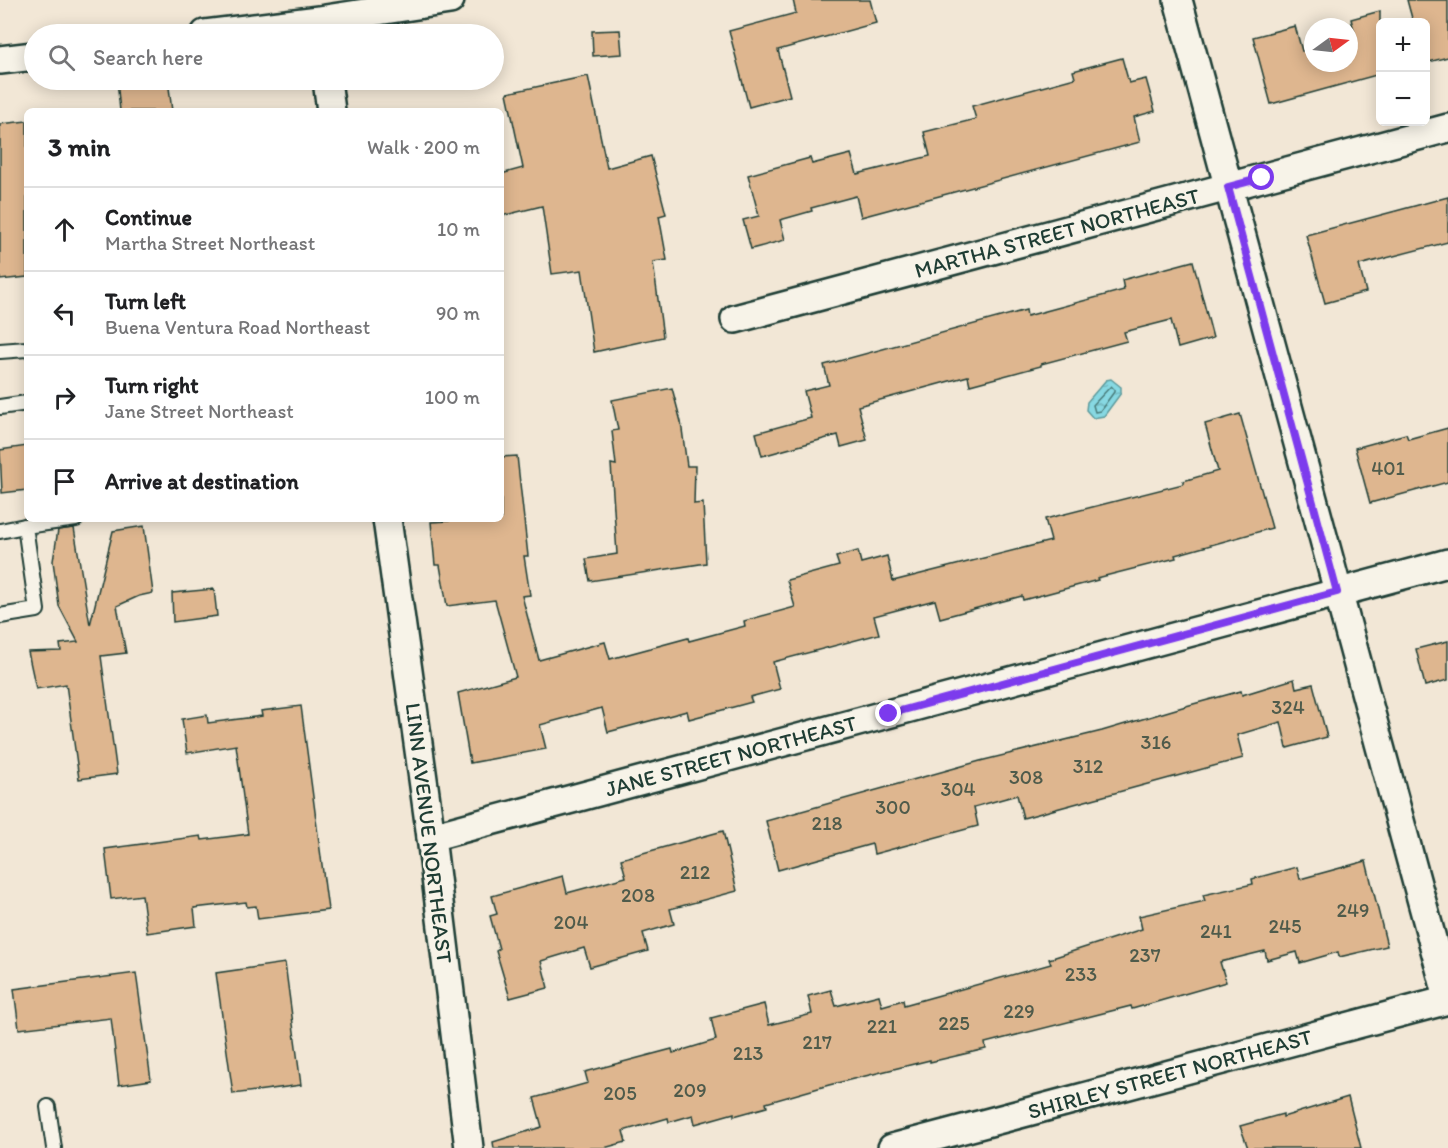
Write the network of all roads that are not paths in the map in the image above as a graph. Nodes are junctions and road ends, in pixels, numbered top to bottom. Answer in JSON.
{"nodes":[{"id":1,"x":450,"y":0,"type":"edge"},
{"id":2,"x":1178,"y":0,"type":"edge"},
{"id":3,"x":334,"y":24,"type":"edge"},
{"id":4,"x":24,"y":57,"type":"edge"},
{"id":5,"x":0,"y":60,"type":"edge"},
{"id":6,"x":328,"y":90,"type":"edge"},
{"id":7,"x":331,"y":108,"type":"edge"},
{"id":8,"x":1448,"y":128,"type":"edge"},
{"id":9,"x":1228,"y":187,"type":"junction"},
{"id":10,"x":735,"y":319,"type":"dead end"},
{"id":11,"x":24,"y":349,"type":"edge"},
{"id":12,"x":0,"y":351,"type":"edge"},
{"id":13,"x":24,"y":403,"type":"edge"},
{"id":14,"x":0,"y":407,"type":"edge"},
{"id":15,"x":54,"y":522,"type":"edge"},
{"id":16,"x":387,"y":522,"type":"edge"},
{"id":17,"x":25,"y":526,"type":"junction"},
{"id":18,"x":0,"y":531,"type":"edge"},
{"id":19,"x":1448,"y":563,"type":"edge"},
{"id":20,"x":1337,"y":592,"type":"junction"},
{"id":21,"x":0,"y":616,"type":"edge"},
{"id":22,"x":431,"y":837,"type":"junction"},
{"id":23,"x":1448,"y":999,"type":"edge"},
{"id":24,"x":48,"y":1107,"type":"dead end"},
{"id":25,"x":54,"y":1148,"type":"edge"},
{"id":26,"x":469,"y":1148,"type":"edge"},
{"id":27,"x":892,"y":1148,"type":"edge"}],
"edges":[{"from":1,"to":3,"type":"street"},
{"from":2,"to":9,"type":"street"},
{"from":4,"to":5,"type":"street"},
{"from":6,"to":7,"type":"street"},
{"from":8,"to":9,"type":"street","name":"MARTHA STREET NORTHEAST"},
{"from":9,"to":10,"type":"street","name":"MARTHA STREET NORTHEAST"},
{"from":9,"to":20,"type":"street"},
{"from":11,"to":12,"type":"lane"},
{"from":13,"to":14,"type":"lane"},
{"from":15,"to":17,"type":"lane"},
{"from":16,"to":22,"type":"street","name":"LINN AVENUE NORTHEAST"},
{"from":17,"to":18,"type":"lane"},
{"from":17,"to":21,"type":"lane"},
{"from":19,"to":20,"type":"street","name":"JANE STREET NORTHEAST"},
{"from":20,"to":22,"type":"street","name":"JANE STREET NORTHEAST"},
{"from":20,"to":23,"type":"street"},
{"from":22,"to":26,"type":"street","name":"LINN AVENUE NORTHEAST"},
{"from":23,"to":27,"type":"street","name":"SHIRLEY STREET NORTHEAST"},
{"from":24,"to":25,"type":"lane"}]}
